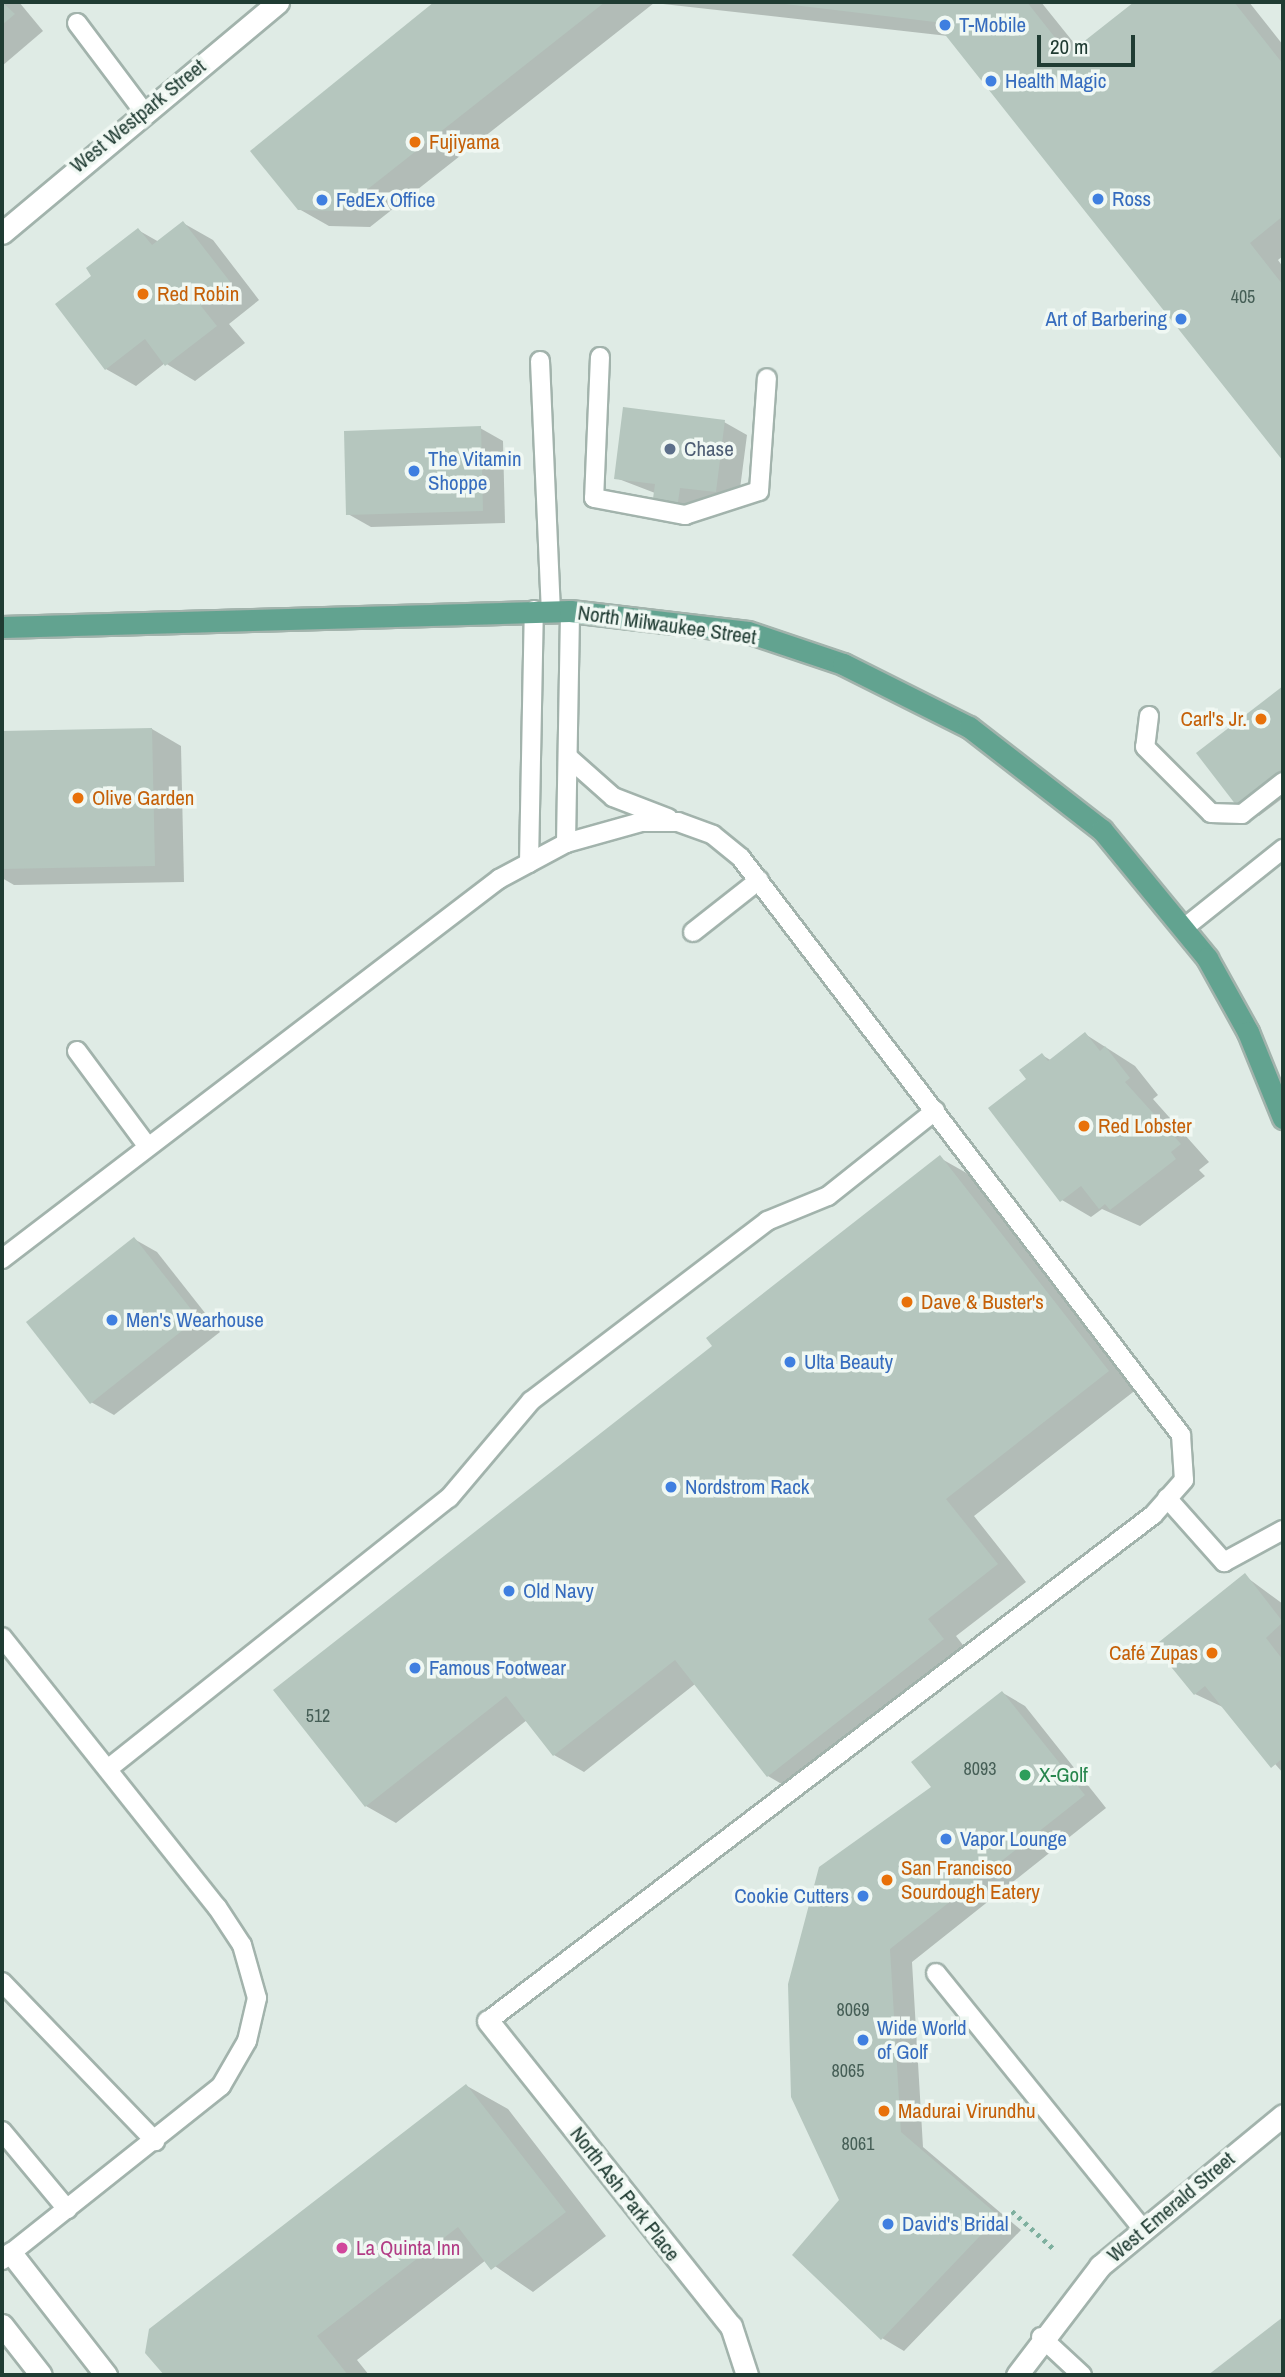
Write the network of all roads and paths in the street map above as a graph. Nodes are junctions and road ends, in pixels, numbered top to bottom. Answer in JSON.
{"nodes":[{"id":1,"x":278,"y":2,"type":"edge"},
{"id":2,"x":76,"y":23,"type":"dead end"},
{"id":3,"x":143,"y":111,"type":"junction"},
{"id":4,"x":2,"y":233,"type":"edge"},
{"id":5,"x":600,"y":357,"type":"dead end"},
{"id":6,"x":540,"y":361,"type":"dead end"},
{"id":7,"x":767,"y":378,"type":"dead end"},
{"id":8,"x":552,"y":611,"type":"junction"},
{"id":9,"x":2,"y":627,"type":"edge"},
{"id":10,"x":1149,"y":716,"type":"dead end"},
{"id":11,"x":568,"y":757,"type":"junction"},
{"id":12,"x":1283,"y":782,"type":"edge"},
{"id":13,"x":678,"y":822,"type":"junction"},
{"id":14,"x":566,"y":843,"type":"junction"},
{"id":15,"x":1283,"y":849,"type":"edge"},
{"id":16,"x":529,"y":863,"type":"junction"},
{"id":17,"x":759,"y":880,"type":"junction"},
{"id":18,"x":1184,"y":928,"type":"junction"},
{"id":19,"x":693,"y":932,"type":"dead end"},
{"id":20,"x":77,"y":1051,"type":"dead end"},
{"id":21,"x":935,"y":1111,"type":"junction"},
{"id":22,"x":1283,"y":1118,"type":"edge"},
{"id":23,"x":148,"y":1147,"type":"junction"},
{"id":24,"x":2,"y":1259,"type":"edge"},
{"id":25,"x":1167,"y":1498,"type":"junction"},
{"id":26,"x":1283,"y":1530,"type":"edge"},
{"id":27,"x":2,"y":1637,"type":"edge"},
{"id":28,"x":109,"y":1768,"type":"junction"},
{"id":29,"x":936,"y":1973,"type":"dead end"},
{"id":30,"x":2,"y":1982,"type":"edge"},
{"id":31,"x":488,"y":2021,"type":"joint"},
{"id":32,"x":1283,"y":2116,"type":"edge"},
{"id":33,"x":2,"y":2131,"type":"edge"},
{"id":34,"x":155,"y":2141,"type":"junction"},
{"id":35,"x":67,"y":2209,"type":"junction"},
{"id":36,"x":1012,"y":2211,"type":"dead end"},
{"id":37,"x":1141,"y":2227,"type":"junction"},
{"id":38,"x":1055,"y":2250,"type":"dead end"},
{"id":39,"x":6,"y":2257,"type":"edge"},
{"id":40,"x":2,"y":2325,"type":"edge"},
{"id":41,"x":1041,"y":2337,"type":"junction"},
{"id":42,"x":41,"y":2375,"type":"edge"},
{"id":43,"x":106,"y":2375,"type":"edge"},
{"id":44,"x":747,"y":2375,"type":"edge"},
{"id":45,"x":1017,"y":2375,"type":"edge"},
{"id":46,"x":1082,"y":2375,"type":"edge"}],
"edges":[{"from":1,"to":3,"type":"street","name":"West Westpark Street"},
{"from":2,"to":3,"type":"lane"},
{"from":3,"to":4,"type":"street","name":"West Westpark Street"},
{"from":5,"to":7,"type":"lane"},
{"from":6,"to":8,"type":"lane"},
{"from":8,"to":9,"type":"main road","name":"North Milwaukee Street"},
{"from":8,"to":11,"type":"lane"},
{"from":8,"to":16,"type":"lane"},
{"from":8,"to":18,"type":"main road","name":"North Milwaukee Street"},
{"from":10,"to":12,"type":"lane"},
{"from":11,"to":13,"type":"lane"},
{"from":11,"to":14,"type":"lane"},
{"from":13,"to":14,"type":"lane"},
{"from":13,"to":17,"type":"lane"},
{"from":14,"to":16,"type":"lane"},
{"from":15,"to":18,"type":"lane"},
{"from":16,"to":23,"type":"lane"},
{"from":17,"to":19,"type":"lane"},
{"from":17,"to":21,"type":"lane"},
{"from":18,"to":22,"type":"main road","name":"North Milwaukee Street"},
{"from":20,"to":23,"type":"lane"},
{"from":21,"to":25,"type":"lane"},
{"from":21,"to":28,"type":"lane"},
{"from":23,"to":24,"type":"lane"},
{"from":25,"to":26,"type":"lane"},
{"from":25,"to":31,"type":"lane"},
{"from":27,"to":28,"type":"lane"},
{"from":28,"to":34,"type":"lane"},
{"from":29,"to":37,"type":"lane"},
{"from":30,"to":34,"type":"lane"},
{"from":31,"to":44,"type":"street","name":"North Ash Park Place"},
{"from":32,"to":37,"type":"street","name":"West Emerald Street"},
{"from":33,"to":35,"type":"lane"},
{"from":34,"to":35,"type":"lane"},
{"from":35,"to":39,"type":"lane"},
{"from":36,"to":38,"type":"path"},
{"from":37,"to":41,"type":"street","name":"West Emerald Street"},
{"from":39,"to":43,"type":"street"},
{"from":40,"to":42,"type":"street"},
{"from":41,"to":45,"type":"street","name":"West Emerald Street"},
{"from":41,"to":46,"type":"lane"}]}
